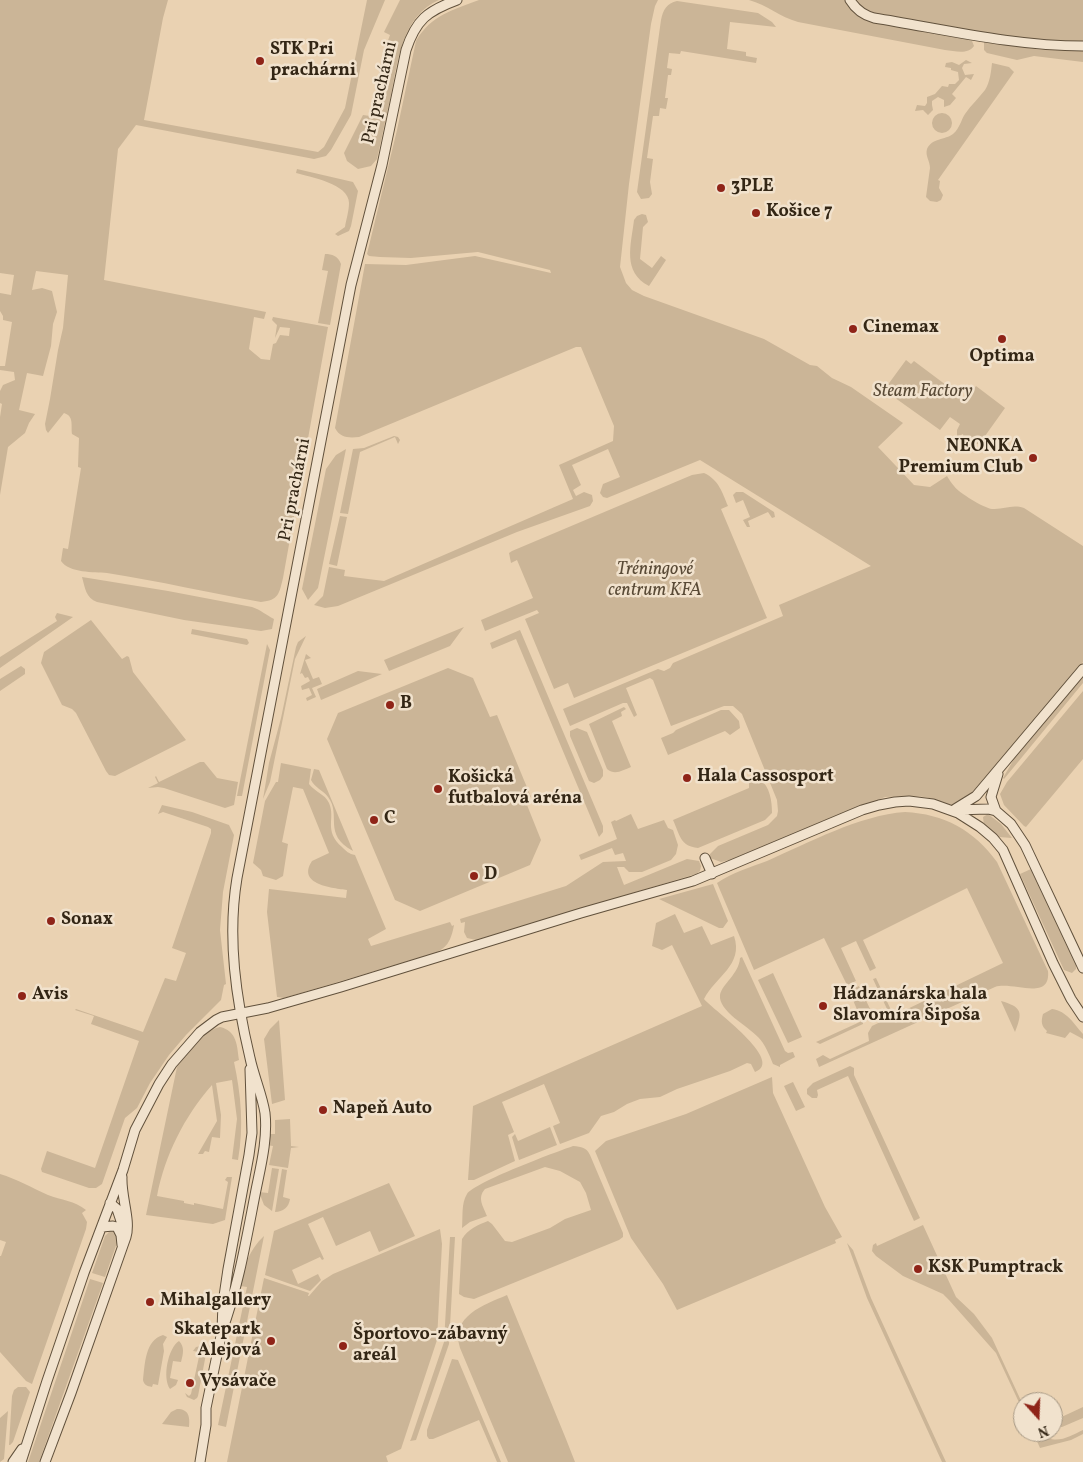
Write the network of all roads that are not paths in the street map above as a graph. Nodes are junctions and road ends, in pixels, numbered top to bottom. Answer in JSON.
{"nodes":[{"id":1,"x":457,"y":0,"type":"edge"},
{"id":2,"x":850,"y":0,"type":"edge"},
{"id":3,"x":1083,"y":46,"type":"edge"},
{"id":4,"x":1083,"y":669,"type":"edge"},
{"id":5,"x":999,"y":769,"type":"junction"},
{"id":6,"x":976,"y":796,"type":"junction"},
{"id":7,"x":952,"y":810,"type":"junction"},
{"id":8,"x":973,"y":810,"type":"junction"},
{"id":9,"x":996,"y":811,"type":"junction"},
{"id":10,"x":980,"y":827,"type":"junction"},
{"id":11,"x":705,"y":858,"type":"dead end"},
{"id":12,"x":712,"y":874,"type":"junction"},
{"id":13,"x":1083,"y":968,"type":"edge"},
{"id":14,"x":242,"y":1013,"type":"junction"},
{"id":15,"x":1083,"y":1017,"type":"edge"},
{"id":16,"x":250,"y":1058,"type":"junction"},
{"id":17,"x":123,"y":1170,"type":"junction"},
{"id":18,"x":110,"y":1203,"type":"junction"},
{"id":19,"x":102,"y":1227,"type":"junction"},
{"id":20,"x":122,"y":1247,"type":"junction"},
{"id":21,"x":222,"y":1331,"type":"junction"},
{"id":22,"x":29,"y":1438,"type":"junction"},
{"id":23,"x":13,"y":1462,"type":"edge"},
{"id":24,"x":21,"y":1462,"type":"edge"},
{"id":25,"x":46,"y":1462,"type":"edge"},
{"id":26,"x":200,"y":1462,"type":"edge"}],
"edges":[{"from":1,"to":14,"type":"street","name":"Pri prachárni"},
{"from":2,"to":3,"type":"street"},
{"from":4,"to":5,"type":"street"},
{"from":5,"to":6,"type":"street"},
{"from":5,"to":9,"type":"street"},
{"from":6,"to":7,"type":"street"},
{"from":6,"to":8,"type":"street"},
{"from":7,"to":8,"type":"street"},
{"from":7,"to":10,"type":"street"},
{"from":7,"to":12,"type":"street"},
{"from":8,"to":9,"type":"street"},
{"from":8,"to":10,"type":"street"},
{"from":9,"to":13,"type":"street"},
{"from":10,"to":15,"type":"street"},
{"from":11,"to":12,"type":"street"},
{"from":12,"to":14,"type":"street"},
{"from":14,"to":16,"type":"street","name":"Pri prachárni"},
{"from":14,"to":17,"type":"street"},
{"from":16,"to":21,"type":"street"},
{"from":16,"to":21,"type":"street"},
{"from":17,"to":18,"type":"street"},
{"from":17,"to":20,"type":"street"},
{"from":18,"to":19,"type":"street"},
{"from":18,"to":20,"type":"street"},
{"from":19,"to":20,"type":"street"},
{"from":19,"to":22,"type":"street"},
{"from":20,"to":25,"type":"street"},
{"from":21,"to":26,"type":"street"},
{"from":22,"to":23,"type":"street"},
{"from":22,"to":24,"type":"street"}]}
